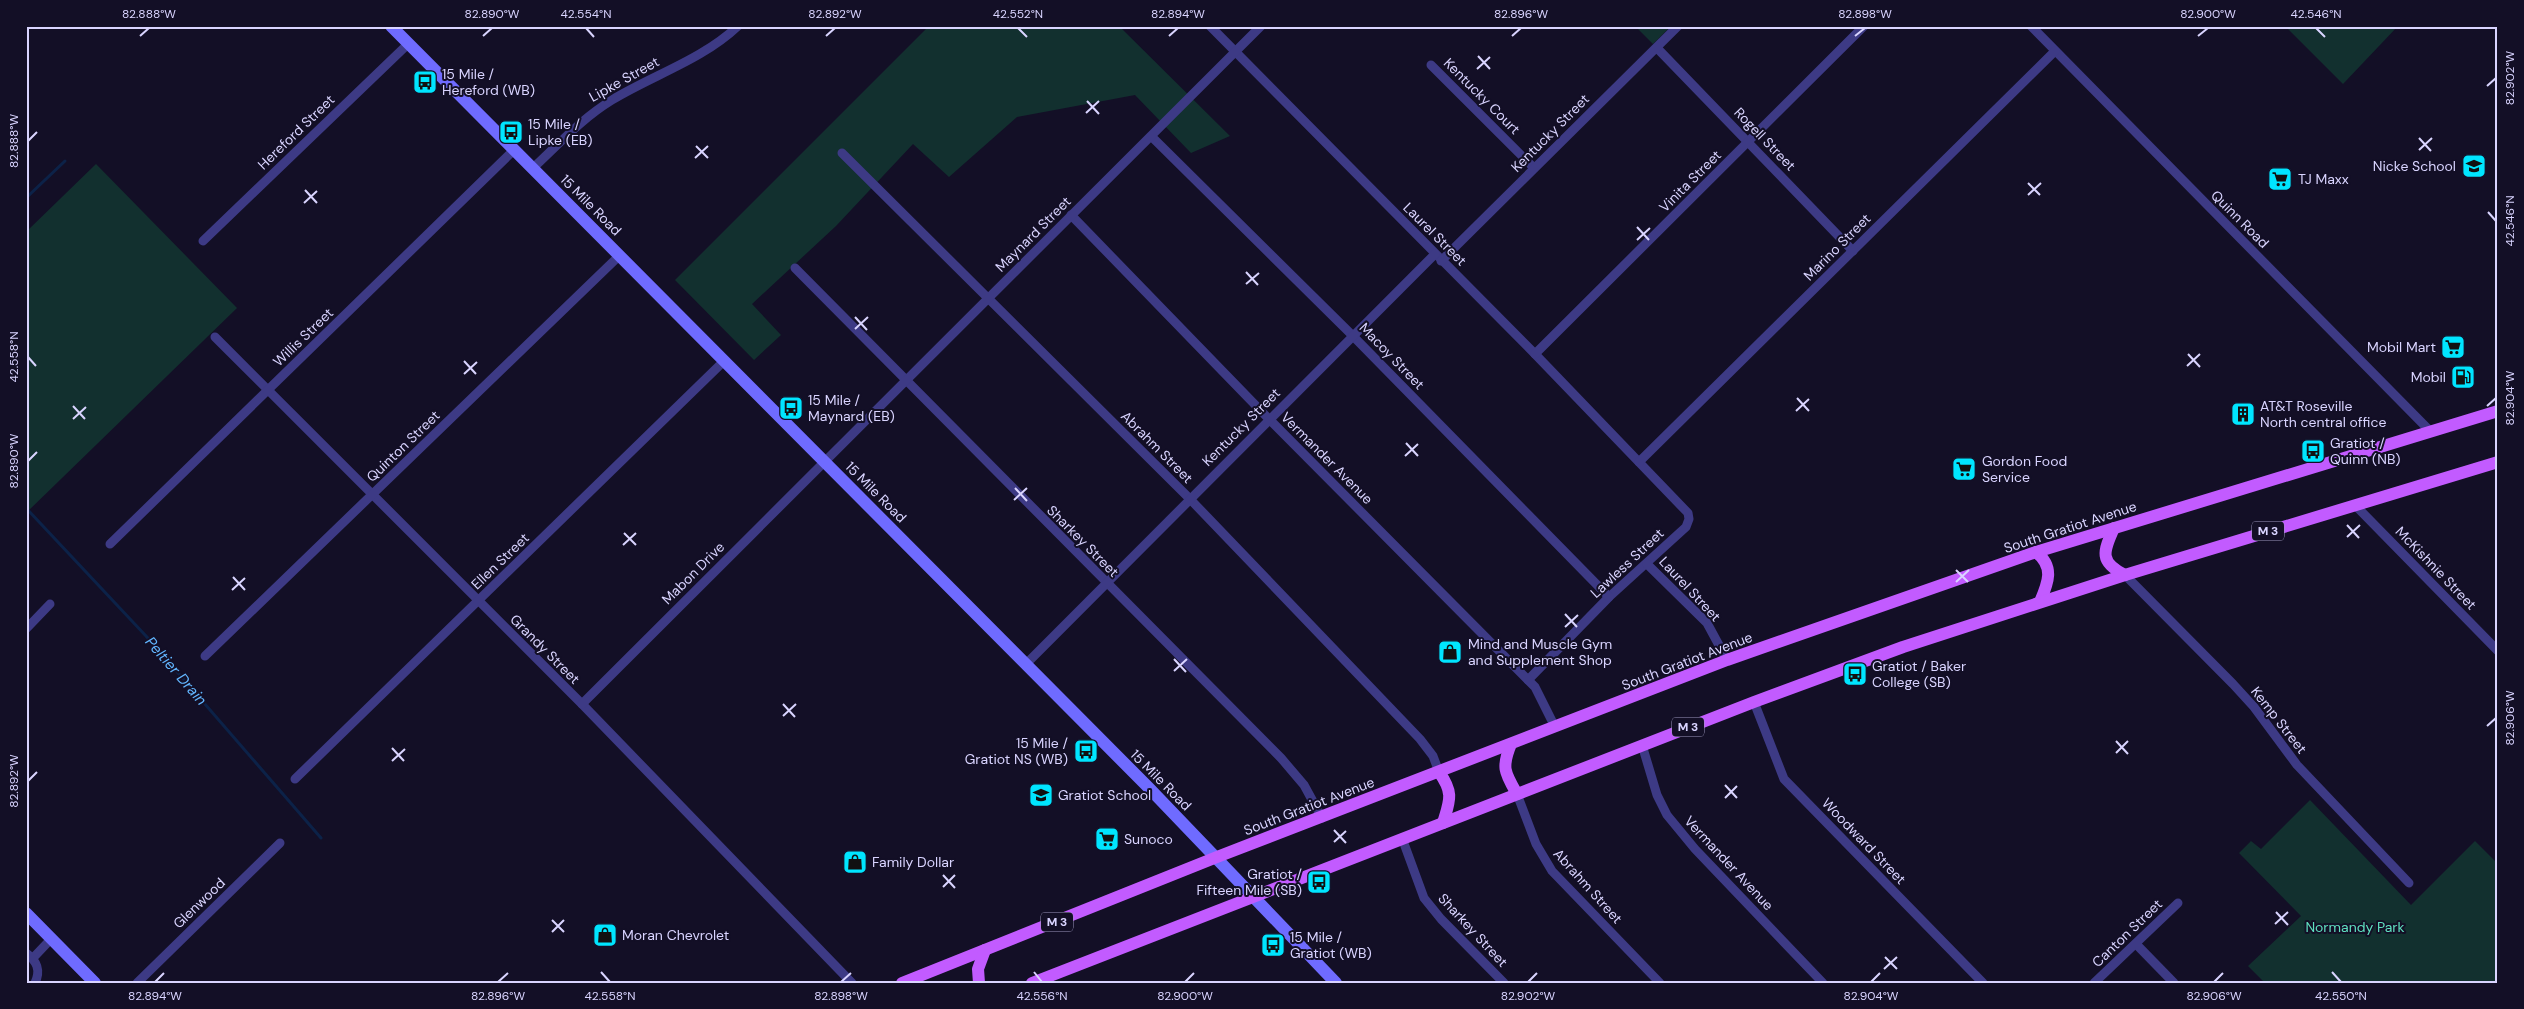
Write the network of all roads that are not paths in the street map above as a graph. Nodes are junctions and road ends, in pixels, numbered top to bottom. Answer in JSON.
{"nodes":[{"id":1,"x":391,"y":26,"type":"edge"},
{"id":2,"x":738,"y":26,"type":"edge"},
{"id":3,"x":1210,"y":26,"type":"edge"},
{"id":4,"x":1260,"y":26,"type":"edge"},
{"id":5,"x":1678,"y":26,"type":"edge"},
{"id":6,"x":1864,"y":26,"type":"edge"},
{"id":7,"x":2031,"y":26,"type":"edge"},
{"id":8,"x":408,"y":44,"type":"junction"},
{"id":9,"x":1656,"y":48,"type":"junction"},
{"id":10,"x":2055,"y":51,"type":"junction"},
{"id":11,"x":1235,"y":52,"type":"junction"},
{"id":12,"x":1431,"y":65,"type":"dead end"},
{"id":13,"x":1152,"y":137,"type":"junction"},
{"id":14,"x":1749,"y":142,"type":"junction"},
{"id":15,"x":515,"y":150,"type":"junction"},
{"id":16,"x":842,"y":153,"type":"dead end"},
{"id":17,"x":533,"y":168,"type":"junction"},
{"id":18,"x":1534,"y":168,"type":"junction"},
{"id":19,"x":1070,"y":215,"type":"junction"},
{"id":20,"x":203,"y":241,"type":"dead end"},
{"id":21,"x":1853,"y":250,"type":"junction"},
{"id":22,"x":1434,"y":254,"type":"junction"},
{"id":23,"x":620,"y":255,"type":"junction"},
{"id":24,"x":1442,"y":261,"type":"junction"},
{"id":25,"x":795,"y":268,"type":"dead end"},
{"id":26,"x":988,"y":299,"type":"junction"},
{"id":27,"x":1352,"y":335,"type":"junction"},
{"id":28,"x":215,"y":337,"type":"dead end"},
{"id":29,"x":1535,"y":354,"type":"junction"},
{"id":30,"x":723,"y":362,"type":"junction"},
{"id":31,"x":904,"y":381,"type":"junction"},
{"id":32,"x":268,"y":390,"type":"junction"},
{"id":33,"x":2498,"y":411,"type":"edge"},
{"id":34,"x":1269,"y":419,"type":"junction"},
{"id":35,"x":2430,"y":431,"type":"junction"},
{"id":36,"x":824,"y":461,"type":"junction"},
{"id":37,"x":1639,"y":462,"type":"junction"},
{"id":38,"x":2498,"y":462,"type":"edge"},
{"id":39,"x":372,"y":495,"type":"junction"},
{"id":40,"x":1189,"y":498,"type":"junction"},
{"id":41,"x":2355,"y":505,"type":"junction"},
{"id":42,"x":2114,"y":528,"type":"junction"},
{"id":43,"x":110,"y":544,"type":"dead end"},
{"id":44,"x":2036,"y":552,"type":"junction"},
{"id":45,"x":1648,"y":564,"type":"junction"},
{"id":46,"x":2125,"y":575,"type":"junction"},
{"id":47,"x":1105,"y":582,"type":"junction"},
{"id":48,"x":1609,"y":597,"type":"junction"},
{"id":49,"x":478,"y":602,"type":"junction"},
{"id":50,"x":2040,"y":602,"type":"junction"},
{"id":51,"x":50,"y":604,"type":"dead end"},
{"id":52,"x":26,"y":629,"type":"edge"},
{"id":53,"x":2498,"y":651,"type":"edge"},
{"id":54,"x":205,"y":656,"type":"dead end"},
{"id":55,"x":1726,"y":660,"type":"junction"},
{"id":56,"x":1026,"y":664,"type":"junction"},
{"id":57,"x":1528,"y":680,"type":"junction"},
{"id":58,"x":1754,"y":702,"type":"junction"},
{"id":59,"x":582,"y":704,"type":"junction"},
{"id":60,"x":1555,"y":728,"type":"junction"},
{"id":61,"x":1512,"y":744,"type":"junction"},
{"id":62,"x":1642,"y":745,"type":"junction"},
{"id":63,"x":1439,"y":772,"type":"junction"},
{"id":64,"x":295,"y":779,"type":"dead end"},
{"id":65,"x":1517,"y":794,"type":"junction"},
{"id":66,"x":1322,"y":818,"type":"junction"},
{"id":67,"x":1442,"y":823,"type":"junction"},
{"id":68,"x":1402,"y":838,"type":"junction"},
{"id":69,"x":280,"y":843,"type":"dead end"},
{"id":70,"x":1216,"y":857,"type":"junction"},
{"id":71,"x":2409,"y":883,"type":"dead end"},
{"id":72,"x":1253,"y":896,"type":"junction"},
{"id":73,"x":2178,"y":902,"type":"dead end"},
{"id":74,"x":26,"y":913,"type":"edge"},
{"id":75,"x":52,"y":939,"type":"junction"},
{"id":76,"x":2136,"y":944,"type":"junction"},
{"id":77,"x":985,"y":950,"type":"junction"},
{"id":78,"x":29,"y":956,"type":"edge"},
{"id":79,"x":35,"y":983,"type":"edge"},
{"id":80,"x":95,"y":983,"type":"edge"},
{"id":81,"x":137,"y":983,"type":"edge"},
{"id":82,"x":852,"y":983,"type":"edge"},
{"id":83,"x":902,"y":983,"type":"edge"},
{"id":84,"x":980,"y":983,"type":"edge"},
{"id":85,"x":1032,"y":983,"type":"edge"},
{"id":86,"x":1336,"y":983,"type":"edge"},
{"id":87,"x":1504,"y":983,"type":"edge"},
{"id":88,"x":1660,"y":983,"type":"edge"},
{"id":89,"x":1823,"y":983,"type":"edge"},
{"id":90,"x":1983,"y":983,"type":"edge"},
{"id":91,"x":2094,"y":983,"type":"edge"},
{"id":92,"x":2174,"y":983,"type":"edge"}],
"edges":[{"from":1,"to":8,"type":"main road","name":"15 Mile Road"},
{"from":2,"to":17,"type":"street","name":"Lipke Street"},
{"from":3,"to":11,"type":"street","name":"Laurel Street"},
{"from":4,"to":11,"type":"street","name":"Maynard Street"},
{"from":5,"to":9,"type":"street","name":"Kentucky Street"},
{"from":6,"to":14,"type":"street","name":"Vinita Street"},
{"from":7,"to":10,"type":"street","name":"Quinn Road"},
{"from":8,"to":15,"type":"main road","name":"15 Mile Road"},
{"from":8,"to":20,"type":"street","name":"Hereford Street"},
{"from":9,"to":14,"type":"street","name":"Rogell Street"},
{"from":9,"to":18,"type":"street","name":"Kentucky Street"},
{"from":10,"to":21,"type":"street","name":"Marino Street"},
{"from":10,"to":35,"type":"street","name":"Quinn Road"},
{"from":11,"to":13,"type":"street","name":"Maynard Street"},
{"from":11,"to":22,"type":"street","name":"Laurel Street"},
{"from":12,"to":18,"type":"street","name":"Kentucky Court"},
{"from":13,"to":19,"type":"street","name":"Maynard Street"},
{"from":13,"to":27,"type":"street","name":"Macoy Street"},
{"from":14,"to":21,"type":"street","name":"Rogell Street"},
{"from":14,"to":29,"type":"street","name":"Vinita Street"},
{"from":15,"to":17,"type":"main road","name":"15 Mile Road"},
{"from":15,"to":32,"type":"street","name":"Willis Street"},
{"from":16,"to":26,"type":"street","name":"Abrahm Street"},
{"from":17,"to":23,"type":"main road","name":"15 Mile Road"},
{"from":18,"to":24,"type":"street","name":"Kentucky Street"},
{"from":19,"to":26,"type":"street","name":"Maynard Street"},
{"from":19,"to":34,"type":"street","name":"Vermander Avenue"},
{"from":21,"to":37,"type":"street","name":"Marino Street"},
{"from":22,"to":24,"type":"street","name":"Laurel Street"},
{"from":22,"to":27,"type":"street","name":"Kentucky Street"},
{"from":23,"to":30,"type":"main road","name":"15 Mile Road"},
{"from":23,"to":39,"type":"street","name":"Quinton Street"},
{"from":24,"to":29,"type":"street","name":"Laurel Street"},
{"from":25,"to":31,"type":"street","name":"Sharkey Street"},
{"from":26,"to":31,"type":"street","name":"Maynard Street"},
{"from":26,"to":40,"type":"street","name":"Abrahm Street"},
{"from":27,"to":34,"type":"street","name":"Kentucky Street"},
{"from":27,"to":48,"type":"street","name":"Macoy Street"},
{"from":28,"to":32,"type":"street","name":"Grandy Street"},
{"from":29,"to":37,"type":"street","name":"Laurel Street"},
{"from":30,"to":36,"type":"main road","name":"15 Mile Road"},
{"from":30,"to":49,"type":"street","name":"Ellen Street"},
{"from":31,"to":36,"type":"street","name":"Maynard Street"},
{"from":31,"to":47,"type":"street","name":"Sharkey Street"},
{"from":32,"to":39,"type":"street","name":"Grandy Street"},
{"from":32,"to":43,"type":"street","name":"Willis Street"},
{"from":33,"to":35,"type":"main road","name":"South Gratiot Avenue","number":"M 3"},
{"from":34,"to":40,"type":"street","name":"Kentucky Street"},
{"from":34,"to":57,"type":"street","name":"Vermander Avenue"},
{"from":35,"to":42,"type":"main road","name":"South Gratiot Avenue","number":"M 3"},
{"from":36,"to":56,"type":"main road","name":"15 Mile Road"},
{"from":36,"to":59,"type":"street","name":"Mabon Drive"},
{"from":37,"to":45,"type":"street","name":"Lawless Street"},
{"from":38,"to":41,"type":"main road","number":"M 3"},
{"from":39,"to":49,"type":"street","name":"Grandy Street"},
{"from":39,"to":54,"type":"street","name":"Quinton Street"},
{"from":40,"to":47,"type":"street","name":"Kentucky Street"},
{"from":40,"to":63,"type":"street","name":"Abrahm Street"},
{"from":41,"to":46,"type":"main road","number":"M 3"},
{"from":41,"to":53,"type":"street","name":"McKishnie Street"},
{"from":42,"to":44,"type":"main road","name":"South Gratiot Avenue","number":"M 3"},
{"from":42,"to":46,"type":"main road"},
{"from":44,"to":50,"type":"main road"},
{"from":44,"to":55,"type":"main road","name":"South Gratiot Avenue","number":"M 3"},
{"from":45,"to":48,"type":"street","name":"Lawless Street"},
{"from":45,"to":55,"type":"street","name":"Laurel Street"},
{"from":46,"to":50,"type":"main road","number":"M 3"},
{"from":46,"to":71,"type":"street","name":"Kemp Street"},
{"from":47,"to":56,"type":"street","name":"Kentucky Street"},
{"from":47,"to":66,"type":"street","name":"Sharkey Street"},
{"from":48,"to":57,"type":"street","name":"Lawless Street"},
{"from":49,"to":59,"type":"street","name":"Grandy Street"},
{"from":49,"to":64,"type":"street","name":"Ellen Street"},
{"from":50,"to":58,"type":"main road","number":"M 3"},
{"from":51,"to":52,"type":"street"},
{"from":55,"to":60,"type":"main road","name":"South Gratiot Avenue","number":"M 3"},
{"from":56,"to":70,"type":"main road","name":"15 Mile Road"},
{"from":57,"to":60,"type":"street","name":"Vermander Avenue"},
{"from":58,"to":62,"type":"main road","number":"M 3"},
{"from":58,"to":90,"type":"street","name":"Woodward Street"},
{"from":59,"to":82,"type":"street","name":"Grandy Street"},
{"from":60,"to":61,"type":"main road","name":"South Gratiot Avenue","number":"M 3"},
{"from":61,"to":63,"type":"main road","name":"South Gratiot Avenue","number":"M 3"},
{"from":61,"to":65,"type":"main road"},
{"from":62,"to":65,"type":"main road","number":"M 3"},
{"from":62,"to":89,"type":"street","name":"Vermander Avenue"},
{"from":63,"to":66,"type":"main road","name":"South Gratiot Avenue","number":"M 3"},
{"from":63,"to":67,"type":"main road"},
{"from":65,"to":67,"type":"main road","number":"M 3"},
{"from":65,"to":88,"type":"street","name":"Abrahm Street"},
{"from":66,"to":70,"type":"main road","name":"South Gratiot Avenue","number":"M 3"},
{"from":67,"to":68,"type":"main road","number":"M 3"},
{"from":68,"to":72,"type":"main road","number":"M 3"},
{"from":68,"to":87,"type":"street","name":"Sharkey Street"},
{"from":69,"to":81,"type":"street","name":"Glenwood"},
{"from":70,"to":72,"type":"main road","name":"15 Mile Road"},
{"from":70,"to":77,"type":"main road","name":"South Gratiot Avenue","number":"M 3"},
{"from":72,"to":85,"type":"main road","number":"M 3"},
{"from":72,"to":86,"type":"main road","name":"15 Mile Road"},
{"from":73,"to":76,"type":"street","name":"Canton Street"},
{"from":74,"to":75,"type":"main road"},
{"from":75,"to":78,"type":"street"},
{"from":75,"to":80,"type":"main road"},
{"from":76,"to":91,"type":"street","name":"Canton Street"},
{"from":76,"to":92,"type":"street"},
{"from":77,"to":83,"type":"main road","name":"South Gratiot Avenue","number":"M 3"},
{"from":77,"to":84,"type":"main road"},
{"from":78,"to":79,"type":"street"}]}
